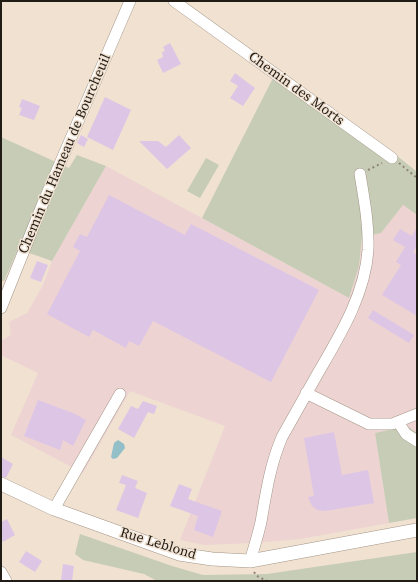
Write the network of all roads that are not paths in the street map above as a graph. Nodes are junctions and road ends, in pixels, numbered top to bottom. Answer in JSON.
{"nodes":[{"id":1,"x":130,"y":1,"type":"edge"},
{"id":2,"x":174,"y":1,"type":"edge"},
{"id":3,"x":392,"y":158,"type":"road end"},
{"id":4,"x":360,"y":174,"type":"road end"},
{"id":5,"x":1,"y":308,"type":"edge"},
{"id":6,"x":306,"y":393,"type":"junction"},
{"id":7,"x":120,"y":394,"type":"dead end"},
{"id":8,"x":417,"y":414,"type":"edge"},
{"id":9,"x":398,"y":422,"type":"junction"},
{"id":10,"x":417,"y":441,"type":"edge"},
{"id":11,"x":1,"y":484,"type":"edge"},
{"id":12,"x":54,"y":509,"type":"junction"},
{"id":13,"x":417,"y":530,"type":"edge"},
{"id":14,"x":250,"y":561,"type":"junction"},
{"id":15,"x":1,"y":572,"type":"edge"},
{"id":16,"x":6,"y":581,"type":"edge"}],
"edges":[{"from":1,"to":5,"type":"street","name":"Chemin du Hameau de Bourcheuil"},
{"from":2,"to":3,"type":"street","name":"Chemin des Morts"},
{"from":4,"to":6,"type":"street"},
{"from":6,"to":9,"type":"street"},
{"from":6,"to":14,"type":"street"},
{"from":7,"to":12,"type":"street"},
{"from":8,"to":9,"type":"street"},
{"from":9,"to":10,"type":"street"},
{"from":11,"to":12,"type":"main road","name":"Rue Leblond"},
{"from":12,"to":14,"type":"main road","name":"Rue Leblond"},
{"from":13,"to":14,"type":"main road","name":"Rue Leblond"},
{"from":15,"to":16,"type":"street"}]}
